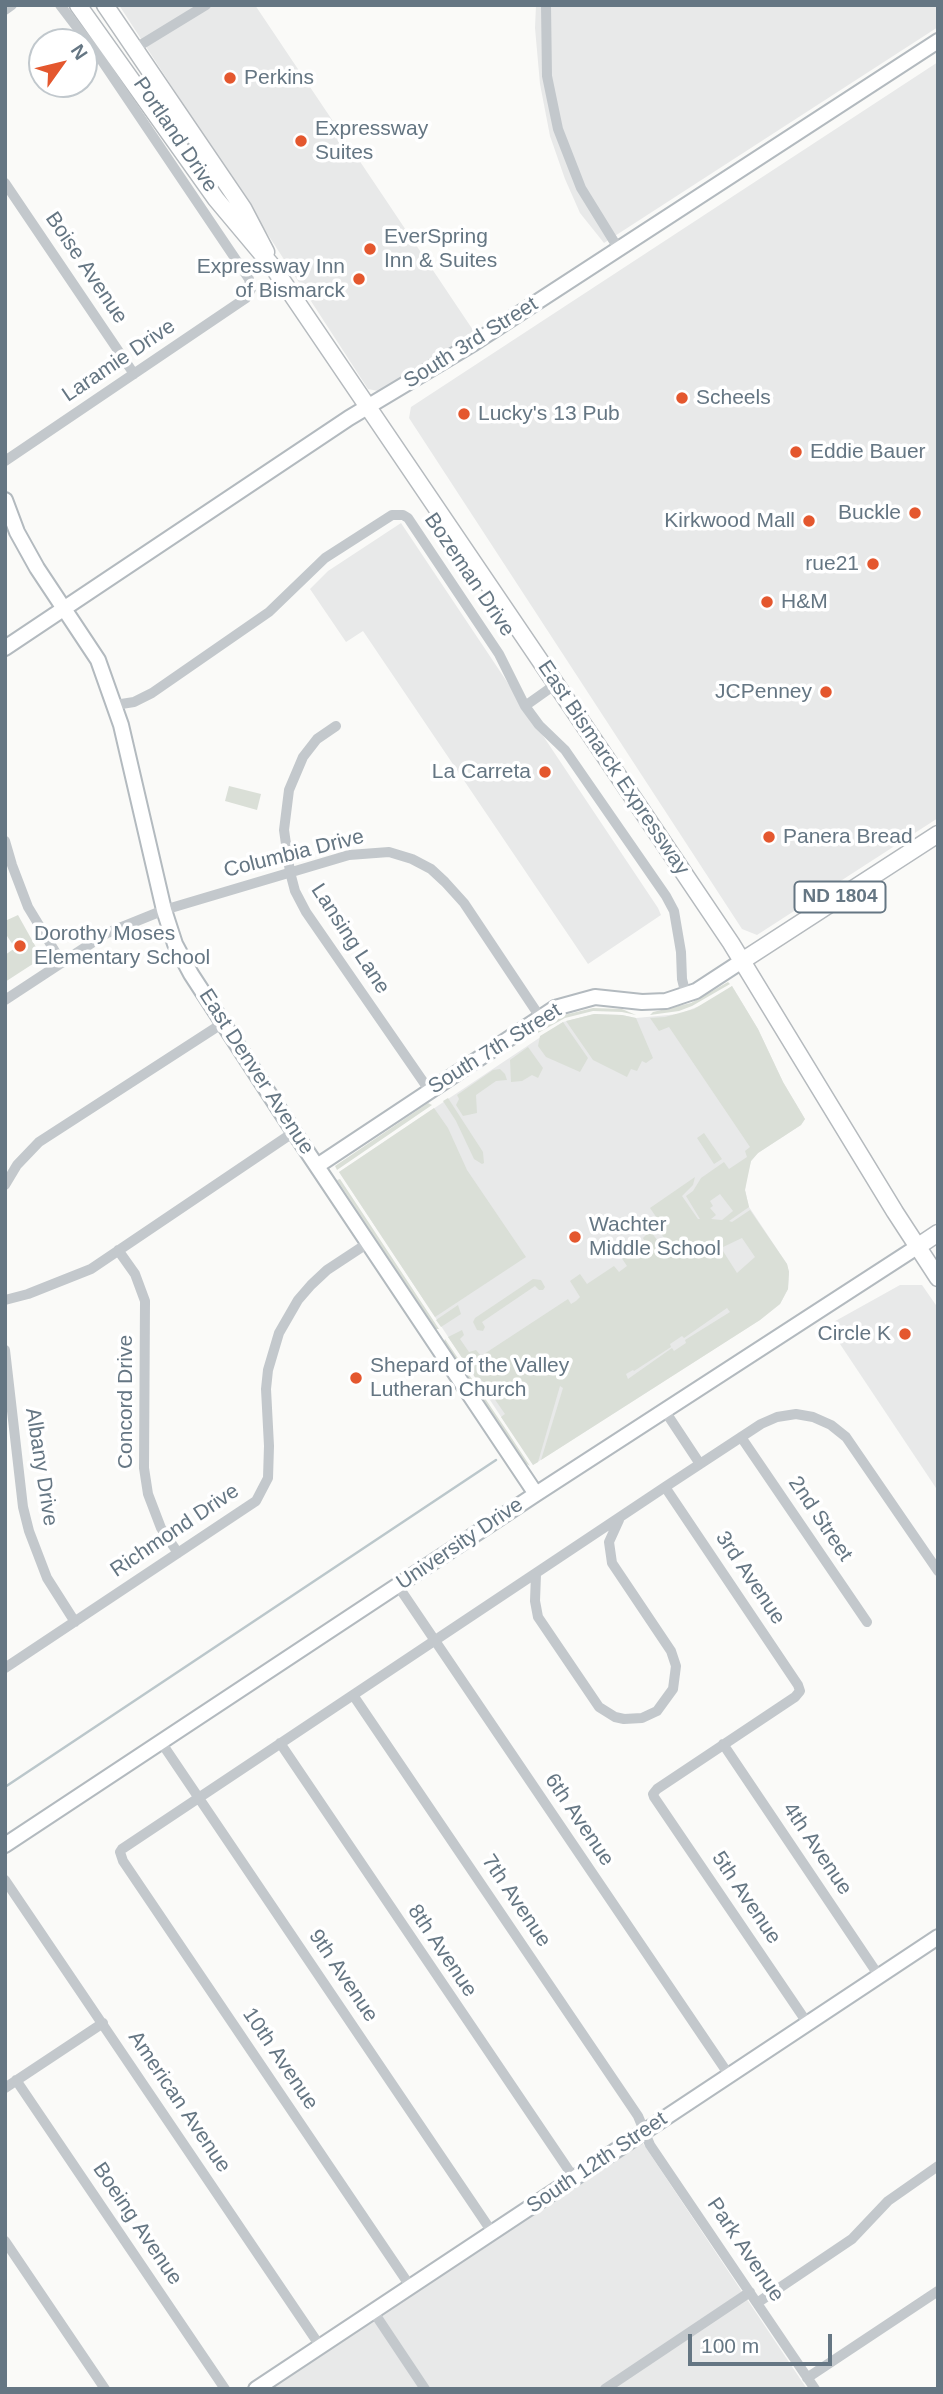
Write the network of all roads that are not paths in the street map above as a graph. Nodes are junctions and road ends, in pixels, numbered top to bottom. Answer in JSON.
{"nodes":[{"id":1,"x":12,"y":5,"type":"edge"},
{"id":2,"x":60,"y":5,"type":"edge"},
{"id":3,"x":80,"y":5,"type":"edge"},
{"id":4,"x":105,"y":5,"type":"edge"},
{"id":5,"x":206,"y":5,"type":"edge"},
{"id":6,"x":545,"y":5,"type":"edge"},
{"id":7,"x":5,"y":10,"type":"edge"},
{"id":8,"x":938,"y":41,"type":"edge"},
{"id":9,"x":134,"y":49,"type":"junction"},
{"id":10,"x":5,"y":183,"type":"edge"},
{"id":11,"x":618,"y":248,"type":"junction"},
{"id":12,"x":273,"y":267,"type":"junction"},
{"id":13,"x":251,"y":289,"type":"joint"},
{"id":14,"x":134,"y":374,"type":"junction"},
{"id":15,"x":369,"y":407,"type":"junction"},
{"id":16,"x":5,"y":461,"type":"edge"},
{"id":17,"x":5,"y":500,"type":"edge"},
{"id":18,"x":65,"y":609,"type":"junction"},
{"id":19,"x":5,"y":648,"type":"edge"},
{"id":20,"x":556,"y":684,"type":"junction"},
{"id":21,"x":115,"y":705,"type":"junction"},
{"id":22,"x":525,"y":706,"type":"junction"},
{"id":23,"x":336,"y":726,"type":"dead end"},
{"id":24,"x":938,"y":834,"type":"edge"},
{"id":25,"x":5,"y":841,"type":"edge"},
{"id":26,"x":290,"y":872,"type":"junction"},
{"id":27,"x":164,"y":910,"type":"junction"},
{"id":28,"x":742,"y":961,"type":"junction"},
{"id":29,"x":62,"y":963,"type":"junction"},
{"id":30,"x":686,"y":995,"type":"junction"},
{"id":31,"x":5,"y":1000,"type":"edge"},
{"id":32,"x":540,"y":1017,"type":"junction"},
{"id":33,"x":223,"y":1023,"type":"junction"},
{"id":34,"x":429,"y":1090,"type":"junction"},
{"id":35,"x":294,"y":1132,"type":"junction"},
{"id":36,"x":317,"y":1166,"type":"junction"},
{"id":37,"x":5,"y":1185,"type":"edge"},
{"id":38,"x":938,"y":1233,"type":"edge"},
{"id":39,"x":368,"y":1243,"type":"junction"},
{"id":40,"x":917,"y":1247,"type":"junction"},
{"id":41,"x":118,"y":1250,"type":"junction"},
{"id":42,"x":938,"y":1278,"type":"edge"},
{"id":43,"x":5,"y":1300,"type":"edge"},
{"id":44,"x":5,"y":1350,"type":"edge"},
{"id":45,"x":665,"y":1411,"type":"junction"},
{"id":46,"x":741,"y":1437,"type":"junction"},
{"id":47,"x":700,"y":1464,"type":"junction"},
{"id":48,"x":665,"y":1487,"type":"junction"},
{"id":49,"x":536,"y":1494,"type":"junction"},
{"id":50,"x":620,"y":1518,"type":"junction"},
{"id":51,"x":178,"y":1553,"type":"junction"},
{"id":52,"x":938,"y":1571,"type":"edge"},
{"id":53,"x":536,"y":1574,"type":"junction"},
{"id":54,"x":398,"y":1586,"type":"junction"},
{"id":55,"x":75,"y":1622,"type":"junction"},
{"id":56,"x":867,"y":1622,"type":"dead end"},
{"id":57,"x":435,"y":1640,"type":"junction"},
{"id":58,"x":5,"y":1668,"type":"edge"},
{"id":59,"x":353,"y":1695,"type":"junction"},
{"id":60,"x":161,"y":1742,"type":"junction"},
{"id":61,"x":280,"y":1743,"type":"junction"},
{"id":62,"x":723,"y":1744,"type":"junction"},
{"id":63,"x":198,"y":1797,"type":"junction"},
{"id":64,"x":5,"y":1845,"type":"edge"},
{"id":65,"x":5,"y":1880,"type":"edge"},
{"id":66,"x":15,"y":1895,"type":"junction"},
{"id":67,"x":5,"y":1902,"type":"edge"},
{"id":68,"x":938,"y":1937,"type":"edge"},
{"id":69,"x":879,"y":1976,"type":"junction"},
{"id":70,"x":103,"y":2023,"type":"junction"},
{"id":71,"x":807,"y":2024,"type":"junction"},
{"id":72,"x":729,"y":2076,"type":"junction"},
{"id":73,"x":16,"y":2080,"type":"junction"},
{"id":74,"x":5,"y":2088,"type":"edge"},
{"id":75,"x":644,"y":2131,"type":"junction"},
{"id":76,"x":938,"y":2166,"type":"edge"},
{"id":77,"x":574,"y":2178,"type":"junction"},
{"id":78,"x":492,"y":2232,"type":"junction"},
{"id":79,"x":5,"y":2241,"type":"edge"},
{"id":80,"x":410,"y":2287,"type":"junction"},
{"id":81,"x":938,"y":2291,"type":"edge"},
{"id":82,"x":750,"y":2292,"type":"junction"},
{"id":83,"x":757,"y":2303,"type":"junction"},
{"id":84,"x":373,"y":2311,"type":"junction"},
{"id":85,"x":320,"y":2346,"type":"junction"},
{"id":86,"x":807,"y":2378,"type":"junction"},
{"id":87,"x":105,"y":2389,"type":"edge"},
{"id":88,"x":225,"y":2389,"type":"edge"},
{"id":89,"x":256,"y":2389,"type":"edge"},
{"id":90,"x":425,"y":2389,"type":"edge"},
{"id":91,"x":605,"y":2389,"type":"edge"},
{"id":92,"x":815,"y":2389,"type":"edge"}],
"edges":[{"from":1,"to":7,"type":"street"},
{"from":2,"to":13,"type":"street","name":"Portland Drive"},
{"from":3,"to":9,"type":"main road"},
{"from":3,"to":12,"type":"main road","name":"East Bismarck Expressway"},
{"from":4,"to":9,"type":"main road","name":"East Bismarck Expressway"},
{"from":5,"to":9,"type":"street"},
{"from":6,"to":11,"type":"street"},
{"from":8,"to":11,"type":"street","name":"South 3rd Street"},
{"from":9,"to":12,"type":"main road","name":"East Bismarck Expressway"},
{"from":10,"to":14,"type":"street","name":"Boise Avenue"},
{"from":11,"to":15,"type":"street","name":"South 3rd Street"},
{"from":12,"to":15,"type":"main road","name":"East Bismarck Expressway"},
{"from":13,"to":14,"type":"street","name":"Laramie Drive"},
{"from":14,"to":16,"type":"street","name":"Laramie Drive"},
{"from":15,"to":18,"type":"street","name":"South 3rd Street"},
{"from":15,"to":20,"type":"main road","name":"East Bismarck Expressway"},
{"from":17,"to":18,"type":"street","name":"East Denver Avenue"},
{"from":18,"to":19,"type":"street","name":"South 3rd Street"},
{"from":18,"to":21,"type":"street","name":"East Denver Avenue"},
{"from":20,"to":22,"type":"street"},
{"from":20,"to":28,"type":"main road","name":"East Bismarck Expressway"},
{"from":21,"to":22,"type":"street","name":"Bozeman Drive"},
{"from":21,"to":27,"type":"street","name":"East Denver Avenue"},
{"from":22,"to":30,"type":"street","name":"Bozeman Drive"},
{"from":23,"to":26,"type":"street","name":"Lansing Lane"},
{"from":24,"to":28,"type":"main road","name":"South 7th Street","number":"ND 1804"},
{"from":25,"to":29,"type":"street"},
{"from":26,"to":27,"type":"street","name":"Columbia Drive"},
{"from":26,"to":32,"type":"street","name":"Columbia Drive"},
{"from":26,"to":34,"type":"street","name":"Lansing Lane"},
{"from":27,"to":29,"type":"street","name":"Columbia Drive"},
{"from":27,"to":33,"type":"street","name":"East Denver Avenue"},
{"from":28,"to":30,"type":"street","name":"South 7th Street"},
{"from":28,"to":40,"type":"main road","name":"East Bismarck Expressway"},
{"from":29,"to":31,"type":"street","name":"Columbia Drive"},
{"from":30,"to":32,"type":"street","name":"South 7th Street"},
{"from":32,"to":34,"type":"street","name":"South 7th Street"},
{"from":33,"to":35,"type":"street","name":"East Denver Avenue"},
{"from":33,"to":37,"type":"street"},
{"from":34,"to":36,"type":"street","name":"South 7th Street"},
{"from":35,"to":36,"type":"street","name":"East Denver Avenue"},
{"from":35,"to":41,"type":"street"},
{"from":36,"to":39,"type":"street","name":"East Denver Avenue"},
{"from":38,"to":40,"type":"main road"},
{"from":39,"to":49,"type":"street","name":"East Denver Avenue"},
{"from":39,"to":51,"type":"street","name":"Richmond Drive"},
{"from":40,"to":42,"type":"main road","name":"East Bismarck Expressway"},
{"from":40,"to":45,"type":"street","name":"University Drive"},
{"from":41,"to":43,"type":"street"},
{"from":41,"to":51,"type":"street","name":"Concord Drive"},
{"from":44,"to":55,"type":"street","name":"Albany Drive"},
{"from":45,"to":47,"type":"street"},
{"from":45,"to":49,"type":"street","name":"University Drive"},
{"from":46,"to":47,"type":"street"},
{"from":46,"to":52,"type":"street"},
{"from":46,"to":56,"type":"street","name":"2nd Street"},
{"from":47,"to":48,"type":"street"},
{"from":48,"to":50,"type":"street"},
{"from":48,"to":62,"type":"street","name":"3rd Avenue"},
{"from":49,"to":54,"type":"street","name":"University Drive"},
{"from":50,"to":53,"type":"street"},
{"from":50,"to":53,"type":"street"},
{"from":51,"to":55,"type":"street","name":"Richmond Drive"},
{"from":53,"to":57,"type":"street"},
{"from":54,"to":57,"type":"street","name":"6th Avenue"},
{"from":54,"to":60,"type":"street","name":"University Drive"},
{"from":55,"to":58,"type":"street","name":"Richmond Drive"},
{"from":57,"to":59,"type":"street"},
{"from":57,"to":72,"type":"street","name":"6th Avenue"},
{"from":59,"to":61,"type":"street"},
{"from":59,"to":75,"type":"street","name":"7th Avenue"},
{"from":60,"to":63,"type":"street","name":"9th Avenue"},
{"from":60,"to":64,"type":"street","name":"University Drive"},
{"from":61,"to":63,"type":"street"},
{"from":61,"to":77,"type":"street","name":"8th Avenue"},
{"from":62,"to":69,"type":"street","name":"4th Avenue"},
{"from":62,"to":71,"type":"street","name":"5th Avenue"},
{"from":63,"to":78,"type":"street","name":"9th Avenue"},
{"from":63,"to":80,"type":"street","name":"10th Avenue"},
{"from":65,"to":66,"type":"street","name":"American Avenue"},
{"from":66,"to":67,"type":"street"},
{"from":66,"to":70,"type":"street","name":"American Avenue"},
{"from":68,"to":69,"type":"street","name":"South 12th Street"},
{"from":69,"to":71,"type":"street","name":"South 12th Street"},
{"from":70,"to":73,"type":"street"},
{"from":70,"to":85,"type":"street","name":"American Avenue"},
{"from":71,"to":72,"type":"street","name":"South 12th Street"},
{"from":72,"to":75,"type":"street","name":"South 12th Street"},
{"from":73,"to":74,"type":"street"},
{"from":73,"to":88,"type":"street","name":"Boeing Avenue"},
{"from":75,"to":77,"type":"street","name":"South 12th Street"},
{"from":75,"to":82,"type":"street","name":"Park Avenue"},
{"from":76,"to":83,"type":"street"},
{"from":77,"to":78,"type":"street","name":"South 12th Street"},
{"from":78,"to":80,"type":"street","name":"South 12th Street"},
{"from":79,"to":87,"type":"street"},
{"from":80,"to":84,"type":"street","name":"South 12th Street"},
{"from":81,"to":86,"type":"street"},
{"from":82,"to":83,"type":"street","name":"Park Avenue"},
{"from":82,"to":91,"type":"street"},
{"from":83,"to":86,"type":"street","name":"Park Avenue"},
{"from":84,"to":85,"type":"street","name":"South 12th Street"},
{"from":84,"to":90,"type":"street"},
{"from":85,"to":89,"type":"street","name":"South 12th Street"},
{"from":86,"to":92,"type":"street","name":"Park Avenue"}]}
